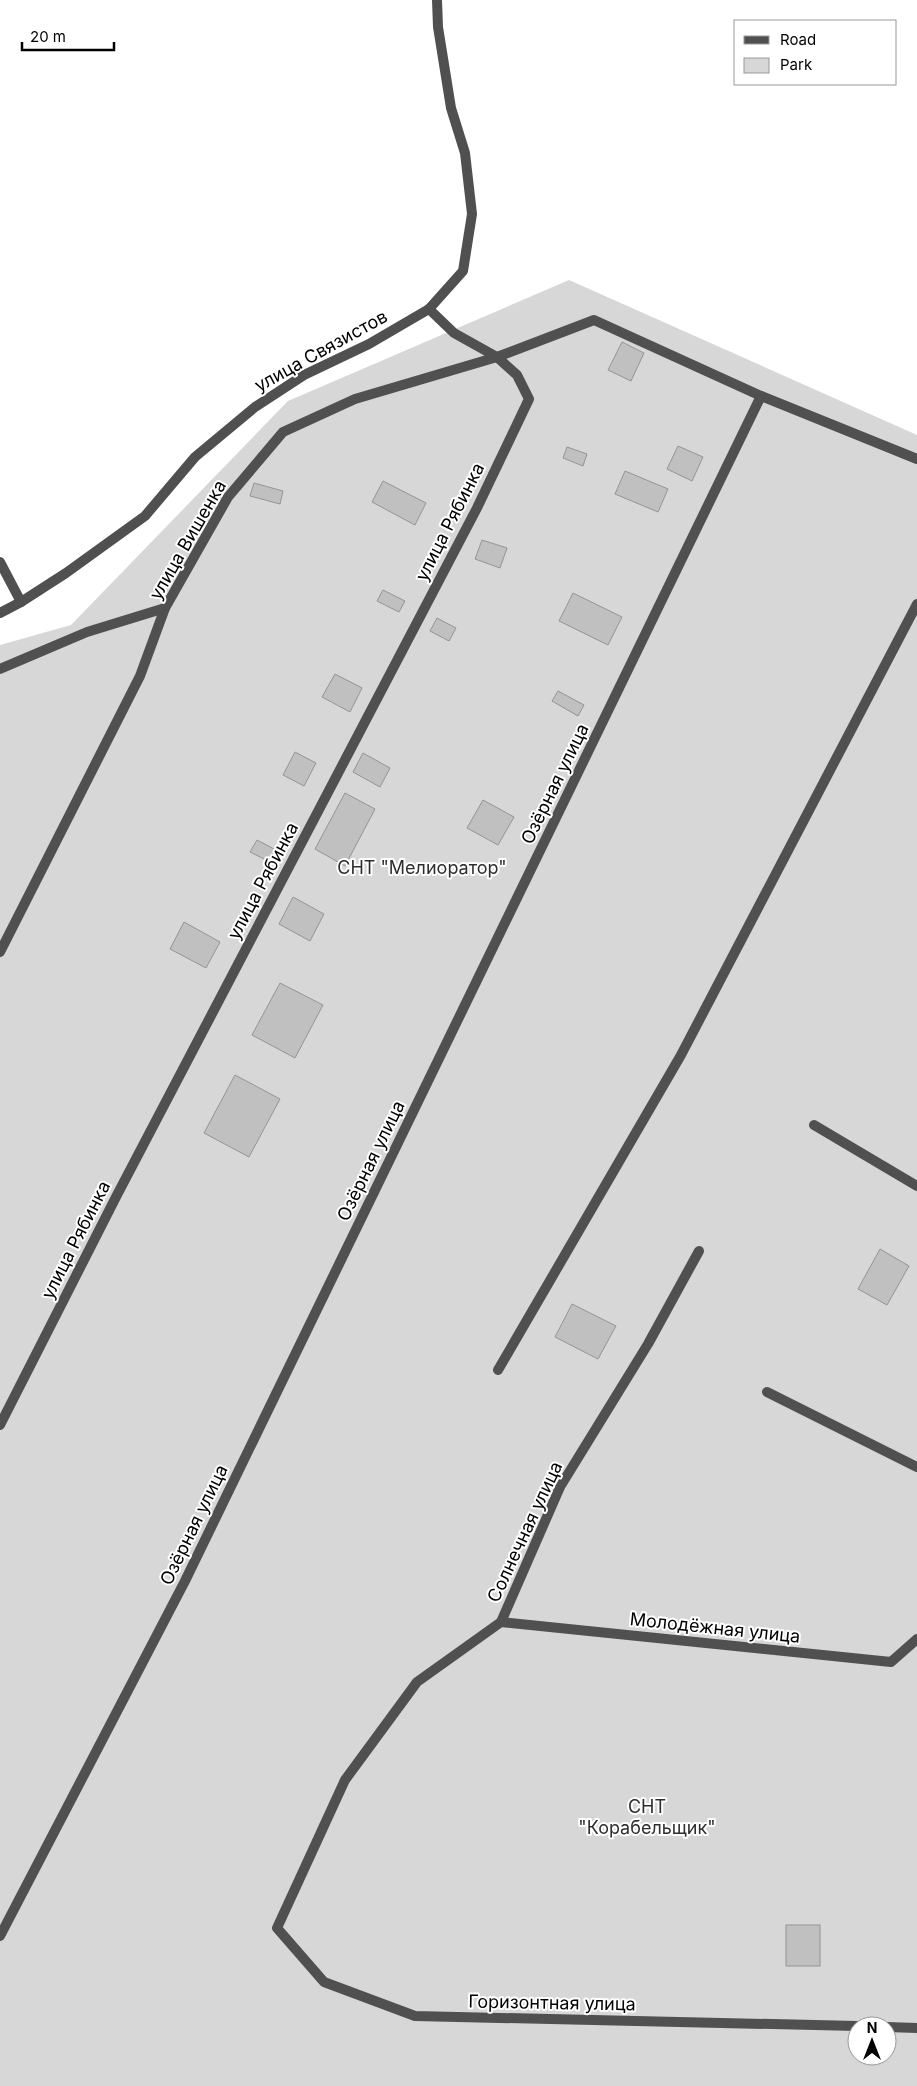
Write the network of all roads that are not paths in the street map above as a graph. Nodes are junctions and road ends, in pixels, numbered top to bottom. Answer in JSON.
{"nodes":[{"id":1,"x":438,"y":0,"type":"edge"},
{"id":2,"x":429,"y":309,"type":"junction"},
{"id":3,"x":497,"y":357,"type":"junction"},
{"id":4,"x":761,"y":396,"type":"junction"},
{"id":5,"x":917,"y":459,"type":"edge"},
{"id":6,"x":0,"y":562,"type":"edge"},
{"id":7,"x":21,"y":602,"type":"junction"},
{"id":8,"x":917,"y":604,"type":"edge"},
{"id":9,"x":165,"y":608,"type":"junction"},
{"id":10,"x":0,"y":613,"type":"edge"},
{"id":11,"x":0,"y":669,"type":"edge"},
{"id":12,"x":0,"y":952,"type":"edge"},
{"id":13,"x":814,"y":1125,"type":"dead end"},
{"id":14,"x":917,"y":1186,"type":"edge"},
{"id":15,"x":699,"y":1251,"type":"dead end"},
{"id":16,"x":498,"y":1370,"type":"dead end"},
{"id":17,"x":767,"y":1392,"type":"dead end"},
{"id":18,"x":0,"y":1425,"type":"edge"},
{"id":19,"x":917,"y":1467,"type":"edge"},
{"id":20,"x":501,"y":1622,"type":"junction"},
{"id":21,"x":917,"y":1639,"type":"edge"},
{"id":22,"x":278,"y":1928,"type":"joint"},
{"id":23,"x":0,"y":1936,"type":"edge"},
{"id":24,"x":847,"y":2026,"type":"edge"},
{"id":25,"x":897,"y":2027,"type":"edge"},
{"id":26,"x":917,"y":2028,"type":"edge"}],
"edges":[{"from":1,"to":2,"type":"street","name":"улица Связистов"},
{"from":2,"to":3,"type":"street"},
{"from":2,"to":7,"type":"street","name":"улица Связистов"},
{"from":3,"to":4,"type":"street","name":"улица Вишенка"},
{"from":3,"to":9,"type":"street","name":"улица Вишенка"},
{"from":3,"to":18,"type":"street","name":"улица Рябинка"},
{"from":4,"to":5,"type":"street","name":"улица Вишенка"},
{"from":4,"to":23,"type":"street","name":"Озёрная улица"},
{"from":6,"to":7,"type":"street"},
{"from":7,"to":10,"type":"street","name":"улица Связистов"},
{"from":8,"to":16,"type":"street"},
{"from":9,"to":11,"type":"street"},
{"from":9,"to":12,"type":"street","name":"улица Вишенка"},
{"from":13,"to":14,"type":"street"},
{"from":15,"to":20,"type":"street","name":"Солнечная улица"},
{"from":17,"to":19,"type":"street"},
{"from":20,"to":21,"type":"street","name":"Молодёжная улица"},
{"from":20,"to":22,"type":"street","name":"Солнечная улица"},
{"from":22,"to":24,"type":"street","name":"Горизонтная улица"},
{"from":25,"to":26,"type":"street"}]}
